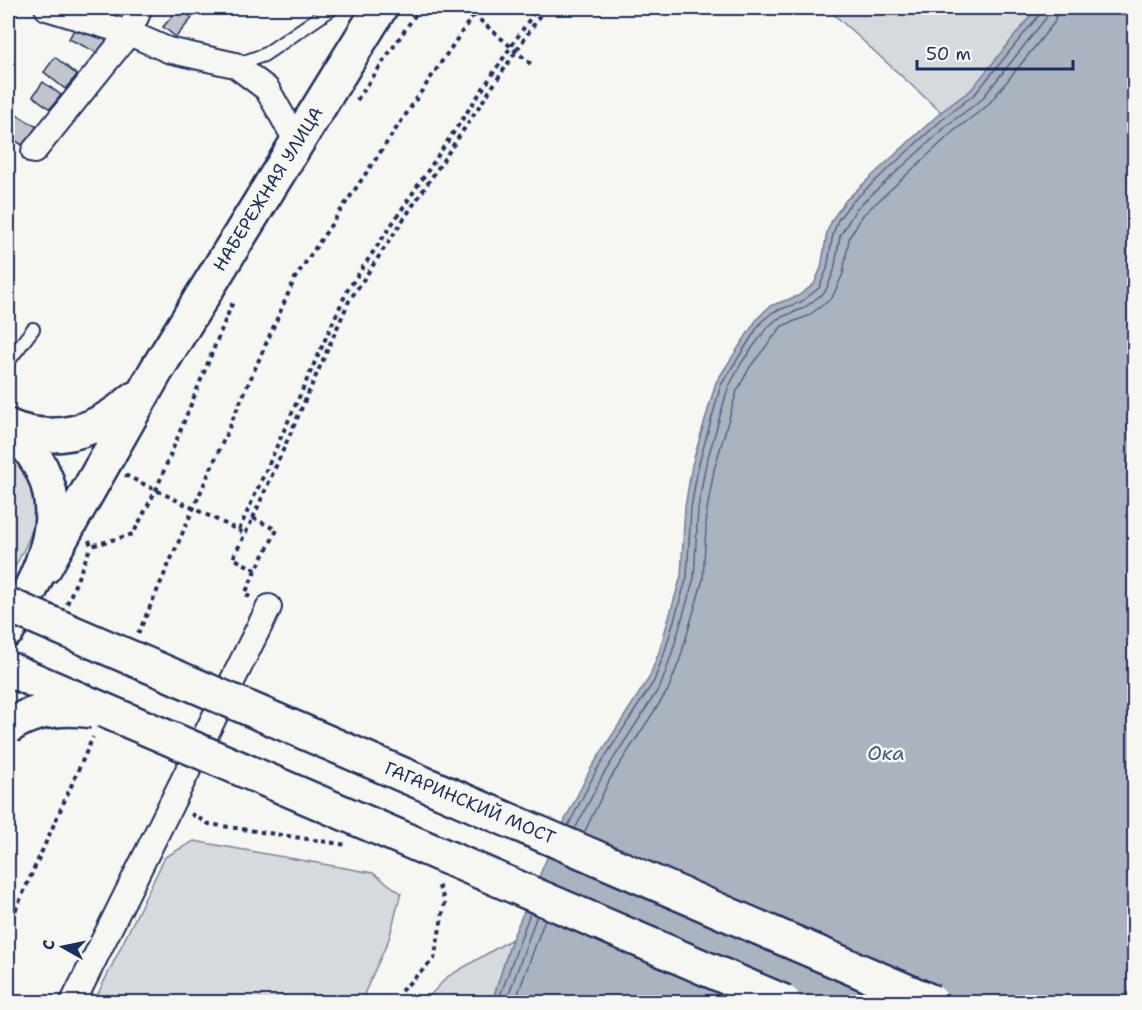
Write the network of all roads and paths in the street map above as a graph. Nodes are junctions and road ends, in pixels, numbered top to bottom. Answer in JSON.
{"nodes":[{"id":1,"x":47,"y":8,"type":"edge"},
{"id":2,"x":140,"y":8,"type":"edge"},
{"id":3,"x":333,"y":8,"type":"edge"},
{"id":4,"x":381,"y":8,"type":"edge"},
{"id":5,"x":466,"y":8,"type":"edge"},
{"id":6,"x":478,"y":8,"type":"edge"},
{"id":7,"x":537,"y":8,"type":"edge"},
{"id":8,"x":545,"y":8,"type":"edge"},
{"id":9,"x":474,"y":14,"type":"junction"},
{"id":10,"x":129,"y":33,"type":"junction"},
{"id":11,"x":510,"y":46,"type":"junction"},
{"id":12,"x":515,"y":50,"type":"junction"},
{"id":13,"x":235,"y":65,"type":"junction"},
{"id":14,"x":532,"y":65,"type":"dead end"},
{"id":15,"x":297,"y":142,"type":"junction"},
{"id":16,"x":34,"y":151,"type":"dead end"},
{"id":17,"x":237,"y":291,"type":"dead end"},
{"id":18,"x":33,"y":329,"type":"dead end"},
{"id":19,"x":8,"y":362,"type":"edge"},
{"id":20,"x":156,"y":371,"type":"junction"},
{"id":21,"x":8,"y":426,"type":"edge"},
{"id":22,"x":156,"y":490,"type":"junction"},
{"id":23,"x":194,"y":508,"type":"junction"},
{"id":24,"x":254,"y":518,"type":"junction"},
{"id":25,"x":239,"y":530,"type":"junction"},
{"id":26,"x":87,"y":531,"type":"dead end"},
{"id":27,"x":246,"y":534,"type":"junction"},
{"id":28,"x":91,"y":546,"type":"junction"},
{"id":29,"x":256,"y":570,"type":"junction"},
{"id":30,"x":35,"y":584,"type":"junction"},
{"id":31,"x":244,"y":594,"type":"dead end"},
{"id":32,"x":8,"y":605,"type":"edge"},
{"id":33,"x":269,"y":607,"type":"dead end"},
{"id":34,"x":65,"y":608,"type":"dead end"},
{"id":35,"x":8,"y":630,"type":"edge"},
{"id":36,"x":133,"y":645,"type":"dead end"},
{"id":37,"x":8,"y":669,"type":"edge"},
{"id":38,"x":135,"y":722,"type":"junction"},
{"id":39,"x":8,"y":727,"type":"edge"},
{"id":40,"x":95,"y":731,"type":"dead end"},
{"id":41,"x":172,"y":803,"type":"junction"},
{"id":42,"x":358,"y":846,"type":"dead end"},
{"id":43,"x":436,"y":880,"type":"dead end"},
{"id":44,"x":8,"y":927,"type":"edge"},
{"id":45,"x":401,"y":991,"type":"dead end"},
{"id":46,"x":73,"y":1002,"type":"edge"},
{"id":47,"x":784,"y":1002,"type":"edge"},
{"id":48,"x":932,"y":1002,"type":"edge"}],
"edges":[{"from":1,"to":10,"type":"street"},
{"from":2,"to":10,"type":"street"},
{"from":3,"to":13,"type":"lane"},
{"from":4,"to":15,"type":"main road","name":"НАБЕРЕЖНАЯ УЛИЦА"},
{"from":5,"to":9,"type":"path"},
{"from":6,"to":9,"type":"path"},
{"from":7,"to":11,"type":"path"},
{"from":8,"to":12,"type":"path"},
{"from":9,"to":11,"type":"path"},
{"from":9,"to":23,"type":"path"},
{"from":10,"to":13,"type":"street"},
{"from":10,"to":16,"type":"street"},
{"from":11,"to":12,"type":"path"},
{"from":11,"to":25,"type":"path"},
{"from":12,"to":14,"type":"path"},
{"from":12,"to":24,"type":"path"},
{"from":13,"to":15,"type":"street"},
{"from":15,"to":20,"type":"main road","name":"НАБЕРЕЖНАЯ УЛИЦА"},
{"from":17,"to":22,"type":"path"},
{"from":18,"to":19,"type":"lane"},
{"from":20,"to":21,"type":"main road"},
{"from":20,"to":30,"type":"main road"},
{"from":21,"to":30,"type":"main road"},
{"from":22,"to":23,"type":"path"},
{"from":22,"to":28,"type":"path"},
{"from":23,"to":25,"type":"path"},
{"from":23,"to":36,"type":"path"},
{"from":24,"to":27,"type":"path"},
{"from":24,"to":29,"type":"path"},
{"from":25,"to":27,"type":"path"},
{"from":26,"to":28,"type":"path"},
{"from":27,"to":29,"type":"path"},
{"from":28,"to":34,"type":"path"},
{"from":29,"to":31,"type":"path"},
{"from":30,"to":35,"type":"main road"},
{"from":32,"to":48,"type":"main road","name":"ГАГАРИНСКИЙ МОСТ","bridge":true},
{"from":33,"to":41,"type":"street"},
{"from":37,"to":38,"type":"main road","bridge":true},
{"from":38,"to":39,"type":"main road","bridge":true},
{"from":38,"to":47,"type":"main road","bridge":true},
{"from":40,"to":44,"type":"path"},
{"from":41,"to":42,"type":"path"},
{"from":41,"to":46,"type":"street"},
{"from":43,"to":45,"type":"path"}]}
